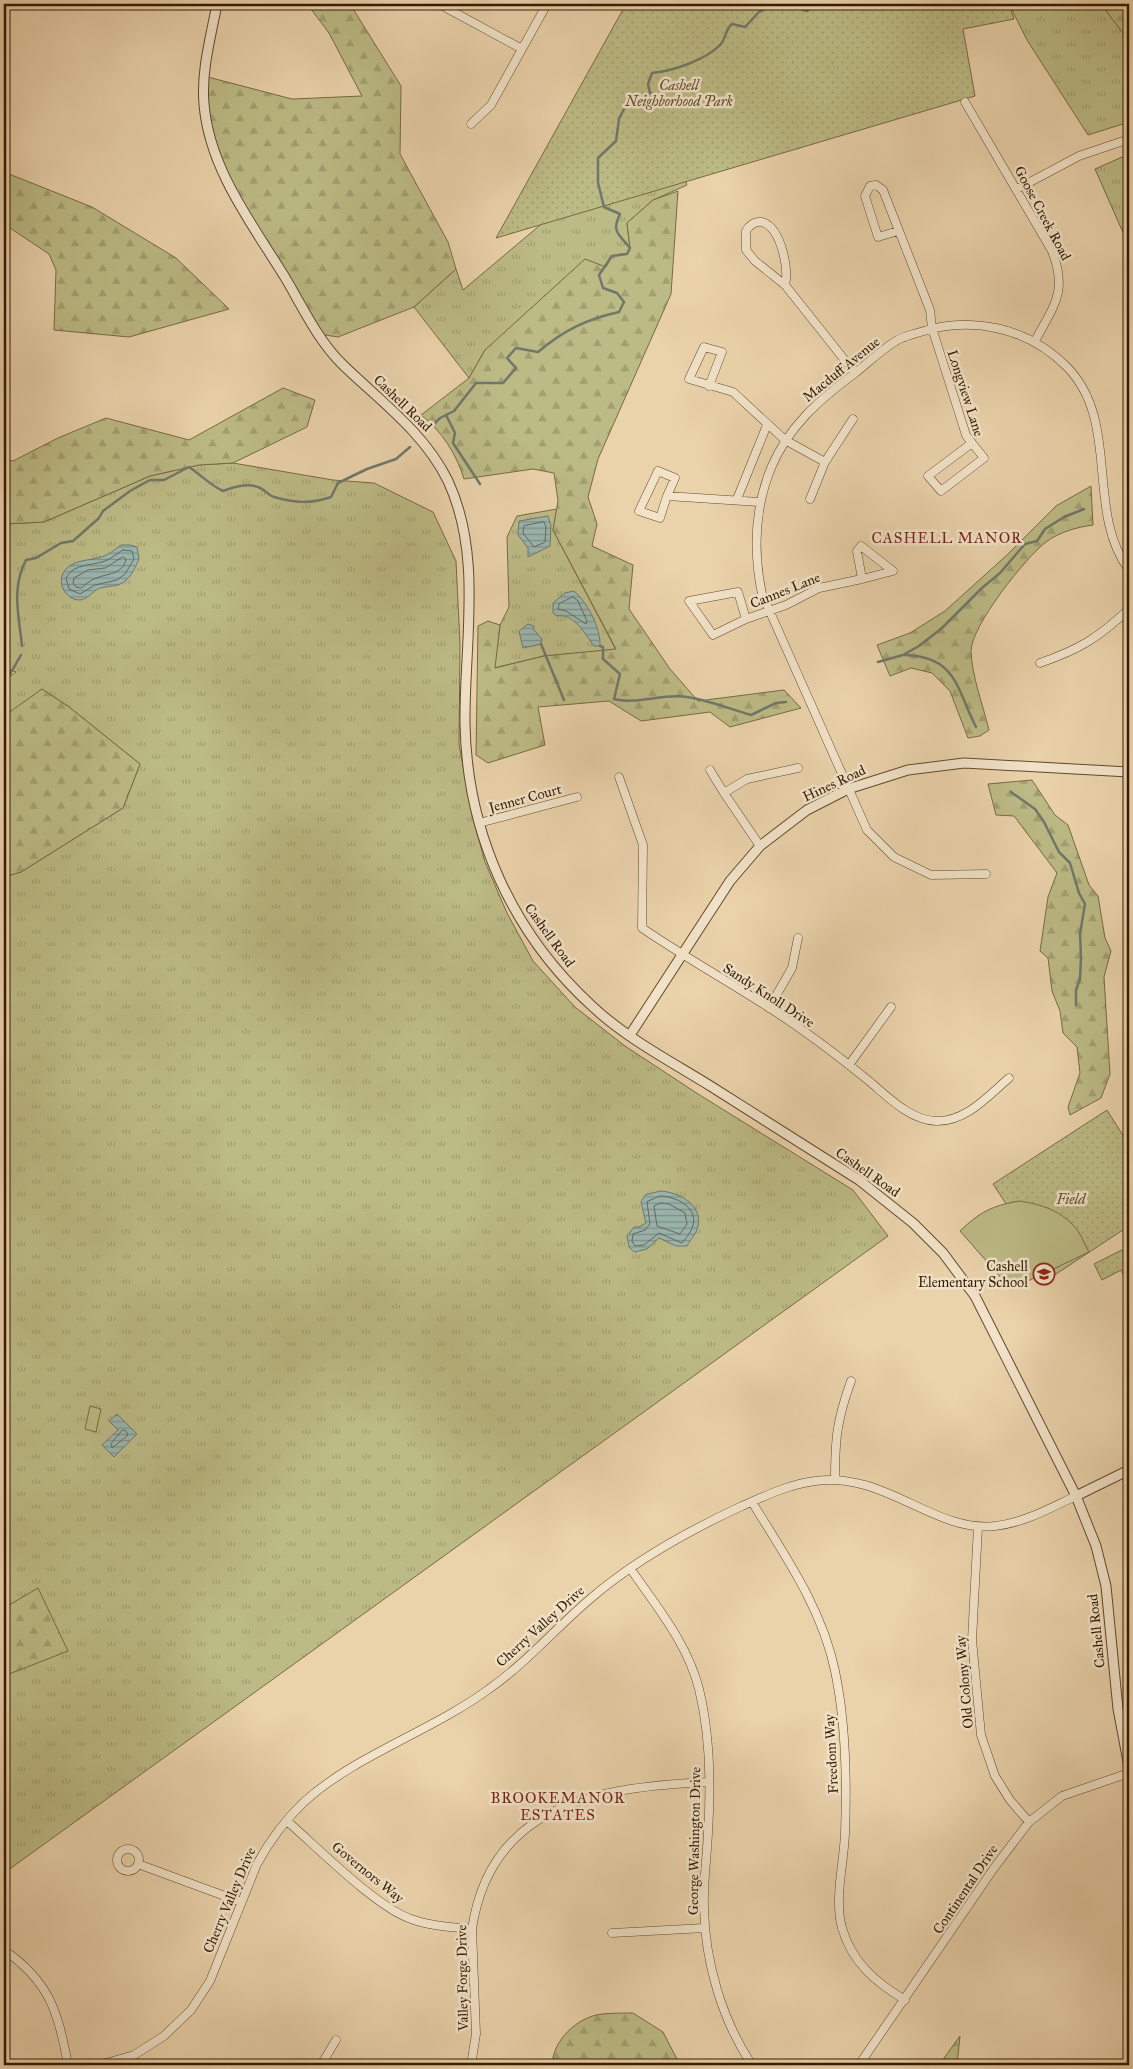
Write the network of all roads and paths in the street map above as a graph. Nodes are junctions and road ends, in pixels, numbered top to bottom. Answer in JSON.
{"nodes":[{"id":1,"x":216,"y":4,"type":"edge"},
{"id":2,"x":439,"y":4,"type":"edge"},
{"id":3,"x":547,"y":4,"type":"edge"},
{"id":4,"x":522,"y":49,"type":"junction"},
{"id":5,"x":965,"y":102,"type":"dead end"},
{"id":6,"x":471,"y":124,"type":"dead end"},
{"id":7,"x":1129,"y":139,"type":"edge"},
{"id":8,"x":1017,"y":189,"type":"junction"},
{"id":9,"x":898,"y":231,"type":"junction"},
{"id":10,"x":785,"y":284,"type":"junction"},
{"id":11,"x":932,"y":328,"type":"junction"},
{"id":12,"x":1035,"y":341,"type":"junction"},
{"id":13,"x":855,"y":373,"type":"junction"},
{"id":14,"x":709,"y":386,"type":"junction"},
{"id":15,"x":853,"y":419,"type":"dead end"},
{"id":16,"x":768,"y":425,"type":"junction"},
{"id":17,"x":785,"y":440,"type":"junction"},
{"id":18,"x":972,"y":443,"type":"junction"},
{"id":19,"x":825,"y":462,"type":"junction"},
{"id":20,"x":667,"y":496,"type":"junction"},
{"id":21,"x":737,"y":499,"type":"junction"},
{"id":22,"x":810,"y":499,"type":"dead end"},
{"id":23,"x":759,"y":502,"type":"junction"},
{"id":24,"x":1129,"y":570,"type":"edge"},
{"id":25,"x":862,"y":580,"type":"junction"},
{"id":26,"x":1129,"y":609,"type":"edge"},
{"id":27,"x":768,"y":612,"type":"junction"},
{"id":28,"x":746,"y":619,"type":"junction"},
{"id":29,"x":1040,"y":663,"type":"dead end"},
{"id":30,"x":798,"y":768,"type":"dead end"},
{"id":31,"x":710,"y":770,"type":"dead end"},
{"id":32,"x":1129,"y":772,"type":"edge"},
{"id":33,"x":619,"y":777,"type":"dead end"},
{"id":34,"x":848,"y":789,"type":"junction"},
{"id":35,"x":724,"y":793,"type":"junction"},
{"id":36,"x":577,"y":798,"type":"dead end"},
{"id":37,"x":479,"y":824,"type":"junction"},
{"id":38,"x":760,"y":846,"type":"junction"},
{"id":39,"x":986,"y":874,"type":"dead end"},
{"id":40,"x":798,"y":938,"type":"dead end"},
{"id":41,"x":682,"y":955,"type":"junction"},
{"id":42,"x":891,"y":1007,"type":"dead end"},
{"id":43,"x":769,"y":1008,"type":"junction"},
{"id":44,"x":630,"y":1035,"type":"junction"},
{"id":45,"x":849,"y":1065,"type":"junction"},
{"id":46,"x":1010,"y":1078,"type":"dead end"},
{"id":47,"x":851,"y":1381,"type":"dead end"},
{"id":48,"x":1129,"y":1470,"type":"edge"},
{"id":49,"x":835,"y":1480,"type":"junction"},
{"id":50,"x":1076,"y":1496,"type":"junction"},
{"id":51,"x":752,"y":1502,"type":"junction"},
{"id":52,"x":978,"y":1527,"type":"junction"},
{"id":53,"x":630,"y":1568,"type":"junction"},
{"id":54,"x":1129,"y":1768,"type":"edge"},
{"id":55,"x":1129,"y":1773,"type":"edge"},
{"id":56,"x":708,"y":1782,"type":"junction"},
{"id":57,"x":287,"y":1821,"type":"junction"},
{"id":58,"x":1029,"y":1822,"type":"junction"},
{"id":59,"x":138,"y":1864,"type":"dead end"},
{"id":60,"x":241,"y":1902,"type":"junction"},
{"id":61,"x":472,"y":1928,"type":"junction"},
{"id":62,"x":705,"y":1928,"type":"junction"},
{"id":63,"x":612,"y":1933,"type":"dead end"},
{"id":64,"x":4,"y":1950,"type":"edge"},
{"id":65,"x":905,"y":2000,"type":"junction"},
{"id":66,"x":336,"y":2040,"type":"dead end"},
{"id":67,"x":68,"y":2065,"type":"edge"},
{"id":68,"x":99,"y":2065,"type":"edge"},
{"id":69,"x":321,"y":2065,"type":"edge"},
{"id":70,"x":471,"y":2065,"type":"edge"},
{"id":71,"x":752,"y":2065,"type":"edge"},
{"id":72,"x":859,"y":2065,"type":"edge"}],
"edges":[{"from":1,"to":37,"type":"street","name":"Cashell Road"},
{"from":2,"to":4,"type":"street"},
{"from":3,"to":4,"type":"street"},
{"from":4,"to":6,"type":"street"},
{"from":5,"to":8,"type":"street","name":"Goose Creek Road"},
{"from":7,"to":8,"type":"street"},
{"from":8,"to":12,"type":"street","name":"Goose Creek Road"},
{"from":9,"to":9,"type":"street","name":"Longview Lane"},
{"from":9,"to":11,"type":"street","name":"Longview Lane"},
{"from":10,"to":10,"type":"street"},
{"from":10,"to":13,"type":"street"},
{"from":11,"to":12,"type":"street","name":"Macduff Avenue"},
{"from":11,"to":13,"type":"street","name":"Macduff Avenue"},
{"from":11,"to":18,"type":"street","name":"Longview Lane"},
{"from":12,"to":24,"type":"street","name":"Macduff Avenue"},
{"from":13,"to":17,"type":"street","name":"Macduff Avenue"},
{"from":14,"to":14,"type":"street"},
{"from":14,"to":16,"type":"street"},
{"from":15,"to":19,"type":"street"},
{"from":16,"to":17,"type":"street"},
{"from":16,"to":21,"type":"street"},
{"from":17,"to":19,"type":"street"},
{"from":17,"to":23,"type":"street","name":"Macduff Avenue"},
{"from":18,"to":18,"type":"street","name":"Longview Lane"},
{"from":19,"to":22,"type":"street"},
{"from":20,"to":20,"type":"street"},
{"from":20,"to":21,"type":"street"},
{"from":21,"to":23,"type":"street"},
{"from":23,"to":27,"type":"street","name":"Macduff Avenue"},
{"from":25,"to":25,"type":"street","name":"Cannes Lane"},
{"from":25,"to":27,"type":"street","name":"Cannes Lane"},
{"from":26,"to":29,"type":"street"},
{"from":27,"to":28,"type":"street","name":"Cannes Lane"},
{"from":27,"to":34,"type":"street","name":"Macduff Avenue"},
{"from":28,"to":28,"type":"street","name":"Cannes Lane"},
{"from":30,"to":35,"type":"street"},
{"from":31,"to":35,"type":"street"},
{"from":32,"to":34,"type":"street","name":"Hines Road"},
{"from":33,"to":41,"type":"street","name":"Sandy Knoll Drive"},
{"from":34,"to":38,"type":"street","name":"Hines Road"},
{"from":34,"to":39,"type":"street","name":"Macduff Avenue"},
{"from":35,"to":38,"type":"street"},
{"from":36,"to":37,"type":"street","name":"Jenner Court"},
{"from":37,"to":44,"type":"street","name":"Cashell Road"},
{"from":38,"to":41,"type":"street","name":"Hines Road"},
{"from":40,"to":43,"type":"street"},
{"from":41,"to":43,"type":"street","name":"Sandy Knoll Drive"},
{"from":41,"to":44,"type":"street","name":"Hines Road"},
{"from":42,"to":45,"type":"street"},
{"from":43,"to":45,"type":"street","name":"Sandy Knoll Drive"},
{"from":44,"to":50,"type":"street","name":"Cashell Road"},
{"from":45,"to":46,"type":"street","name":"Sandy Knoll Drive"},
{"from":47,"to":49,"type":"street"},
{"from":48,"to":50,"type":"street","name":"Cherry Valley Drive"},
{"from":49,"to":51,"type":"street","name":"Cherry Valley Drive"},
{"from":49,"to":52,"type":"street","name":"Cherry Valley Drive"},
{"from":50,"to":52,"type":"street","name":"Cherry Valley Drive"},
{"from":50,"to":54,"type":"street","name":"Cashell Road"},
{"from":51,"to":53,"type":"street","name":"Cherry Valley Drive"},
{"from":51,"to":65,"type":"street","name":"Freedom Way"},
{"from":52,"to":58,"type":"street","name":"Old Colony Way"},
{"from":53,"to":56,"type":"street","name":"George Washington Drive"},
{"from":53,"to":57,"type":"street","name":"Cherry Valley Drive"},
{"from":55,"to":58,"type":"street","name":"Continental Drive"},
{"from":56,"to":61,"type":"street","name":"Valley Forge Drive"},
{"from":56,"to":62,"type":"street","name":"George Washington Drive"},
{"from":57,"to":60,"type":"street","name":"Cherry Valley Drive"},
{"from":57,"to":61,"type":"street","name":"Governors Way"},
{"from":58,"to":65,"type":"street","name":"Continental Drive"},
{"from":59,"to":60,"type":"street"},
{"from":60,"to":68,"type":"street","name":"Cherry Valley Drive"},
{"from":61,"to":70,"type":"street","name":"Valley Forge Drive"},
{"from":62,"to":63,"type":"street"},
{"from":62,"to":71,"type":"street","name":"George Washington Drive"},
{"from":64,"to":67,"type":"street"},
{"from":65,"to":72,"type":"street","name":"Continental Drive"},
{"from":66,"to":69,"type":"street"}]}
